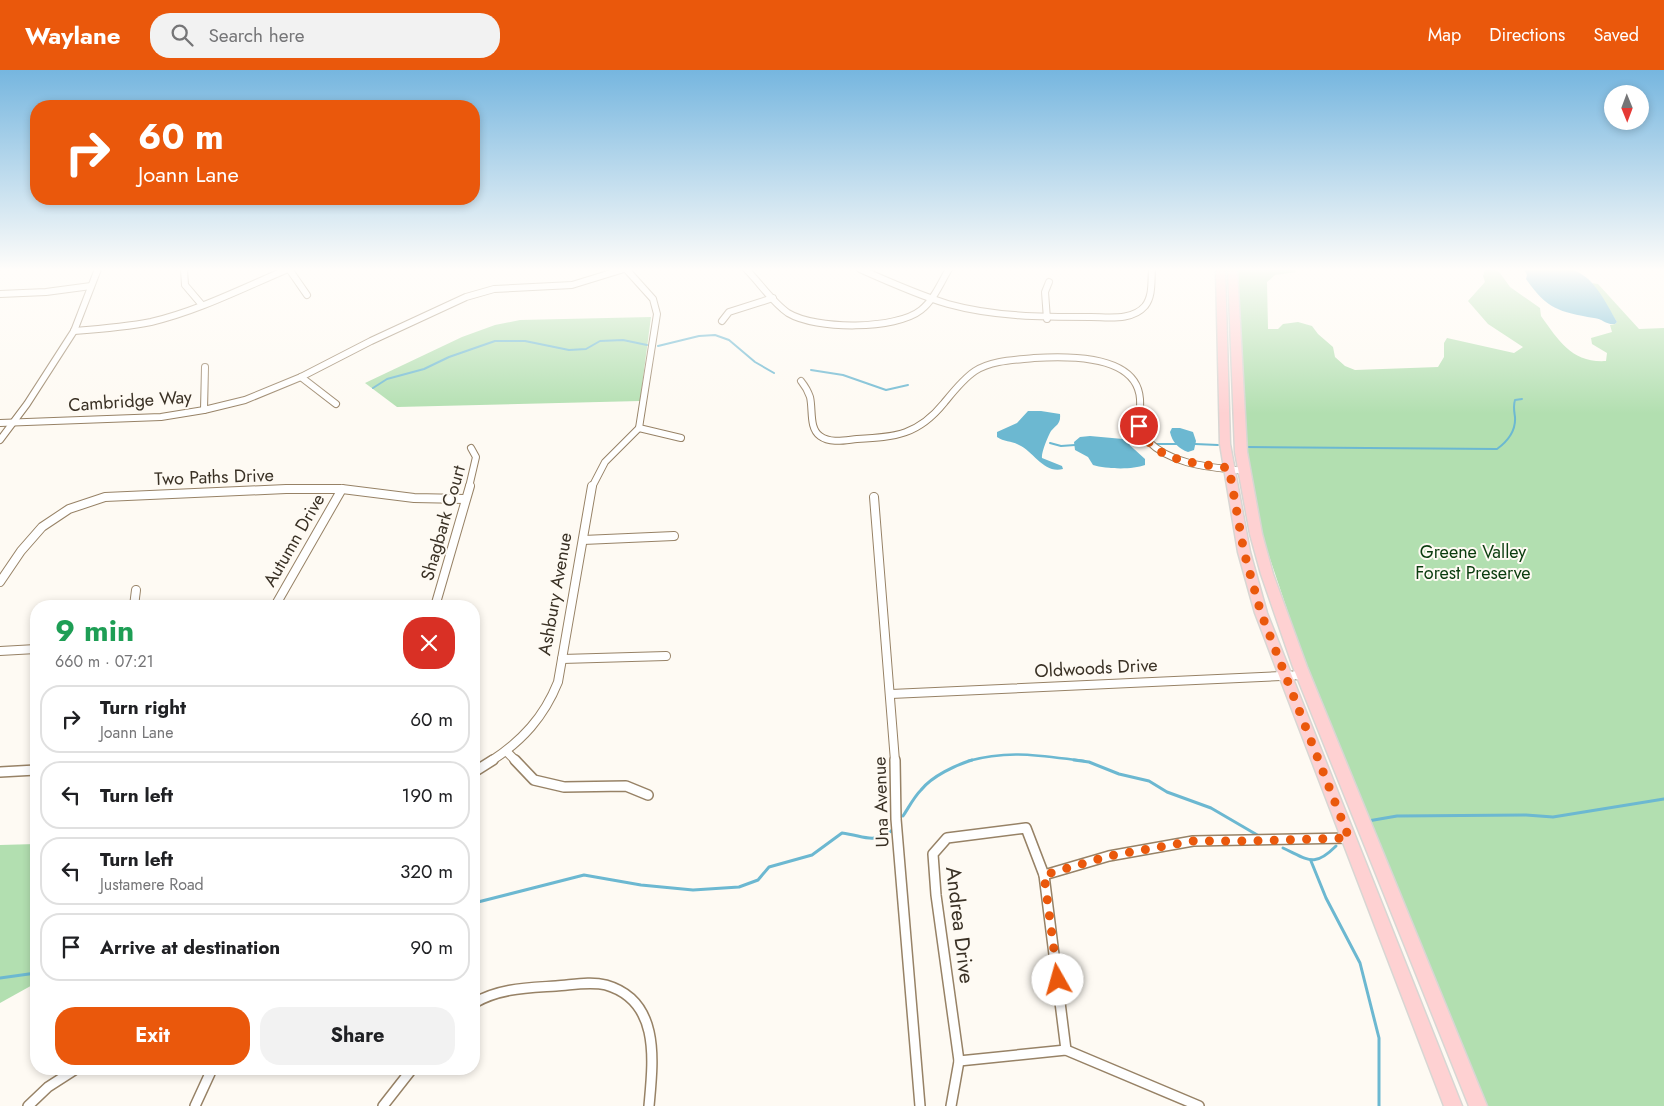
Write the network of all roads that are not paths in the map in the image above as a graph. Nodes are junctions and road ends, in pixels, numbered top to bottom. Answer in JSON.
{"nodes":[{"id":1,"x":79,"y":317,"type":"edge"},
{"id":2,"x":165,"y":317,"type":"edge"},
{"id":3,"x":422,"y":317,"type":"edge"},
{"id":4,"x":655,"y":317,"type":"edge"},
{"id":5,"x":725,"y":317,"type":"edge"},
{"id":6,"x":797,"y":317,"type":"edge"},
{"id":7,"x":908,"y":317,"type":"edge"},
{"id":8,"x":1019,"y":317,"type":"edge"},
{"id":9,"x":1107,"y":317,"type":"edge"},
{"id":10,"x":1221,"y":317,"type":"edge"},
{"id":11,"x":1235,"y":317,"type":"edge"},
{"id":12,"x":1047,"y":319,"type":"joint"},
{"id":13,"x":722,"y":322,"type":"dead end"},
{"id":14,"x":74,"y":331,"type":"junction"},
{"id":15,"x":205,"y":367,"type":"dead end"},
{"id":16,"x":301,"y":377,"type":"junction"},
{"id":17,"x":801,"y":381,"type":"dead end"},
{"id":18,"x":336,"y":404,"type":"dead end"},
{"id":19,"x":204,"y":410,"type":"junction"},
{"id":20,"x":0,"y":423,"type":"edge"},
{"id":21,"x":12,"y":423,"type":"junction"},
{"id":22,"x":640,"y":428,"type":"junction"},
{"id":23,"x":681,"y":438,"type":"dead end"},
{"id":24,"x":0,"y":440,"type":"edge"},
{"id":25,"x":471,"y":448,"type":"dead end"},
{"id":26,"x":1229,"y":468,"type":"junction"},
{"id":27,"x":1244,"y":471,"type":"junction"},
{"id":28,"x":342,"y":489,"type":"junction"},
{"id":29,"x":874,"y":497,"type":"dead end"},
{"id":30,"x":465,"y":499,"type":"junction"},
{"id":31,"x":674,"y":536,"type":"dead end"},
{"id":32,"x":583,"y":540,"type":"junction"},
{"id":33,"x":0,"y":582,"type":"edge"},
{"id":34,"x":136,"y":590,"type":"dead end"},
{"id":35,"x":135,"y":600,"type":"edge"},
{"id":36,"x":278,"y":600,"type":"edge"},
{"id":37,"x":437,"y":600,"type":"edge"},
{"id":38,"x":30,"y":649,"type":"edge"},
{"id":39,"x":0,"y":651,"type":"edge"},
{"id":40,"x":666,"y":656,"type":"dead end"},
{"id":41,"x":562,"y":659,"type":"junction"},
{"id":42,"x":1303,"y":675,"type":"junction"},
{"id":43,"x":1285,"y":676,"type":"junction"},
{"id":44,"x":891,"y":694,"type":"junction"},
{"id":45,"x":507,"y":752,"type":"junction"},
{"id":46,"x":480,"y":768,"type":"edge"},
{"id":47,"x":30,"y":770,"type":"edge"},
{"id":48,"x":0,"y":772,"type":"edge"},
{"id":49,"x":648,"y":795,"type":"dead end"},
{"id":50,"x":1349,"y":838,"type":"junction"},
{"id":51,"x":1044,"y":875,"type":"junction"},
{"id":52,"x":480,"y":1000,"type":"edge"},
{"id":53,"x":1066,"y":1050,"type":"junction"},
{"id":54,"x":959,"y":1061,"type":"junction"},
{"id":55,"x":67,"y":1075,"type":"edge"},
{"id":56,"x":209,"y":1075,"type":"edge"},
{"id":57,"x":407,"y":1075,"type":"edge"},
{"id":58,"x":28,"y":1106,"type":"edge"},
{"id":59,"x":195,"y":1106,"type":"edge"},
{"id":60,"x":383,"y":1106,"type":"edge"},
{"id":61,"x":649,"y":1106,"type":"edge"},
{"id":62,"x":920,"y":1106,"type":"edge"},
{"id":63,"x":951,"y":1106,"type":"edge"},
{"id":64,"x":1199,"y":1106,"type":"edge"},
{"id":65,"x":1454,"y":1106,"type":"edge"},
{"id":66,"x":1478,"y":1106,"type":"edge"}],
"edges":[{"from":1,"to":14,"type":"street"},
{"from":2,"to":14,"type":"street"},
{"from":3,"to":16,"type":"street","name":"Cambridge Way"},
{"from":4,"to":22,"type":"street"},
{"from":5,"to":13,"type":"street"},
{"from":6,"to":7,"type":"street"},
{"from":8,"to":12,"type":"street"},
{"from":9,"to":12,"type":"street"},
{"from":10,"to":26,"type":"main road"},
{"from":11,"to":27,"type":"main road"},
{"from":14,"to":21,"type":"street"},
{"from":15,"to":19,"type":"street"},
{"from":16,"to":18,"type":"street"},
{"from":16,"to":19,"type":"street","name":"Cambridge Way"},
{"from":17,"to":26,"type":"street"},
{"from":19,"to":21,"type":"street","name":"Cambridge Way"},
{"from":20,"to":21,"type":"street","name":"Cambridge Way"},
{"from":21,"to":24,"type":"street"},
{"from":22,"to":23,"type":"street"},
{"from":22,"to":32,"type":"street","name":"Ashbury Avenue"},
{"from":25,"to":30,"type":"street","name":"Shagbark Court"},
{"from":26,"to":27,"type":"street"},
{"from":26,"to":43,"type":"main road"},
{"from":27,"to":42,"type":"main road"},
{"from":28,"to":30,"type":"street","name":"Two Paths Drive"},
{"from":28,"to":33,"type":"street","name":"Two Paths Drive"},
{"from":28,"to":36,"type":"street","name":"Autumn Drive"},
{"from":29,"to":44,"type":"street","name":"Una Avenue"},
{"from":30,"to":37,"type":"street","name":"Shagbark Court"},
{"from":31,"to":32,"type":"street"},
{"from":32,"to":41,"type":"street","name":"Ashbury Avenue"},
{"from":34,"to":35,"type":"street"},
{"from":38,"to":39,"type":"street"},
{"from":40,"to":41,"type":"street"},
{"from":41,"to":45,"type":"street","name":"Ashbury Avenue"},
{"from":42,"to":43,"type":"street","name":"Oldwoods Drive"},
{"from":42,"to":66,"type":"main road"},
{"from":43,"to":44,"type":"street","name":"Oldwoods Drive"},
{"from":43,"to":50,"type":"main road"},
{"from":44,"to":62,"type":"street","name":"Una Avenue"},
{"from":45,"to":46,"type":"street","name":"Ashbury Avenue"},
{"from":45,"to":49,"type":"street"},
{"from":47,"to":48,"type":"street"},
{"from":50,"to":51,"type":"street"},
{"from":50,"to":65,"type":"main road"},
{"from":51,"to":53,"type":"street"},
{"from":51,"to":54,"type":"street","name":"Andrea Drive"},
{"from":52,"to":61,"type":"street"},
{"from":53,"to":54,"type":"street"},
{"from":53,"to":64,"type":"street"},
{"from":54,"to":63,"type":"street"},
{"from":55,"to":58,"type":"street"},
{"from":56,"to":59,"type":"street"},
{"from":57,"to":60,"type":"street"}]}
